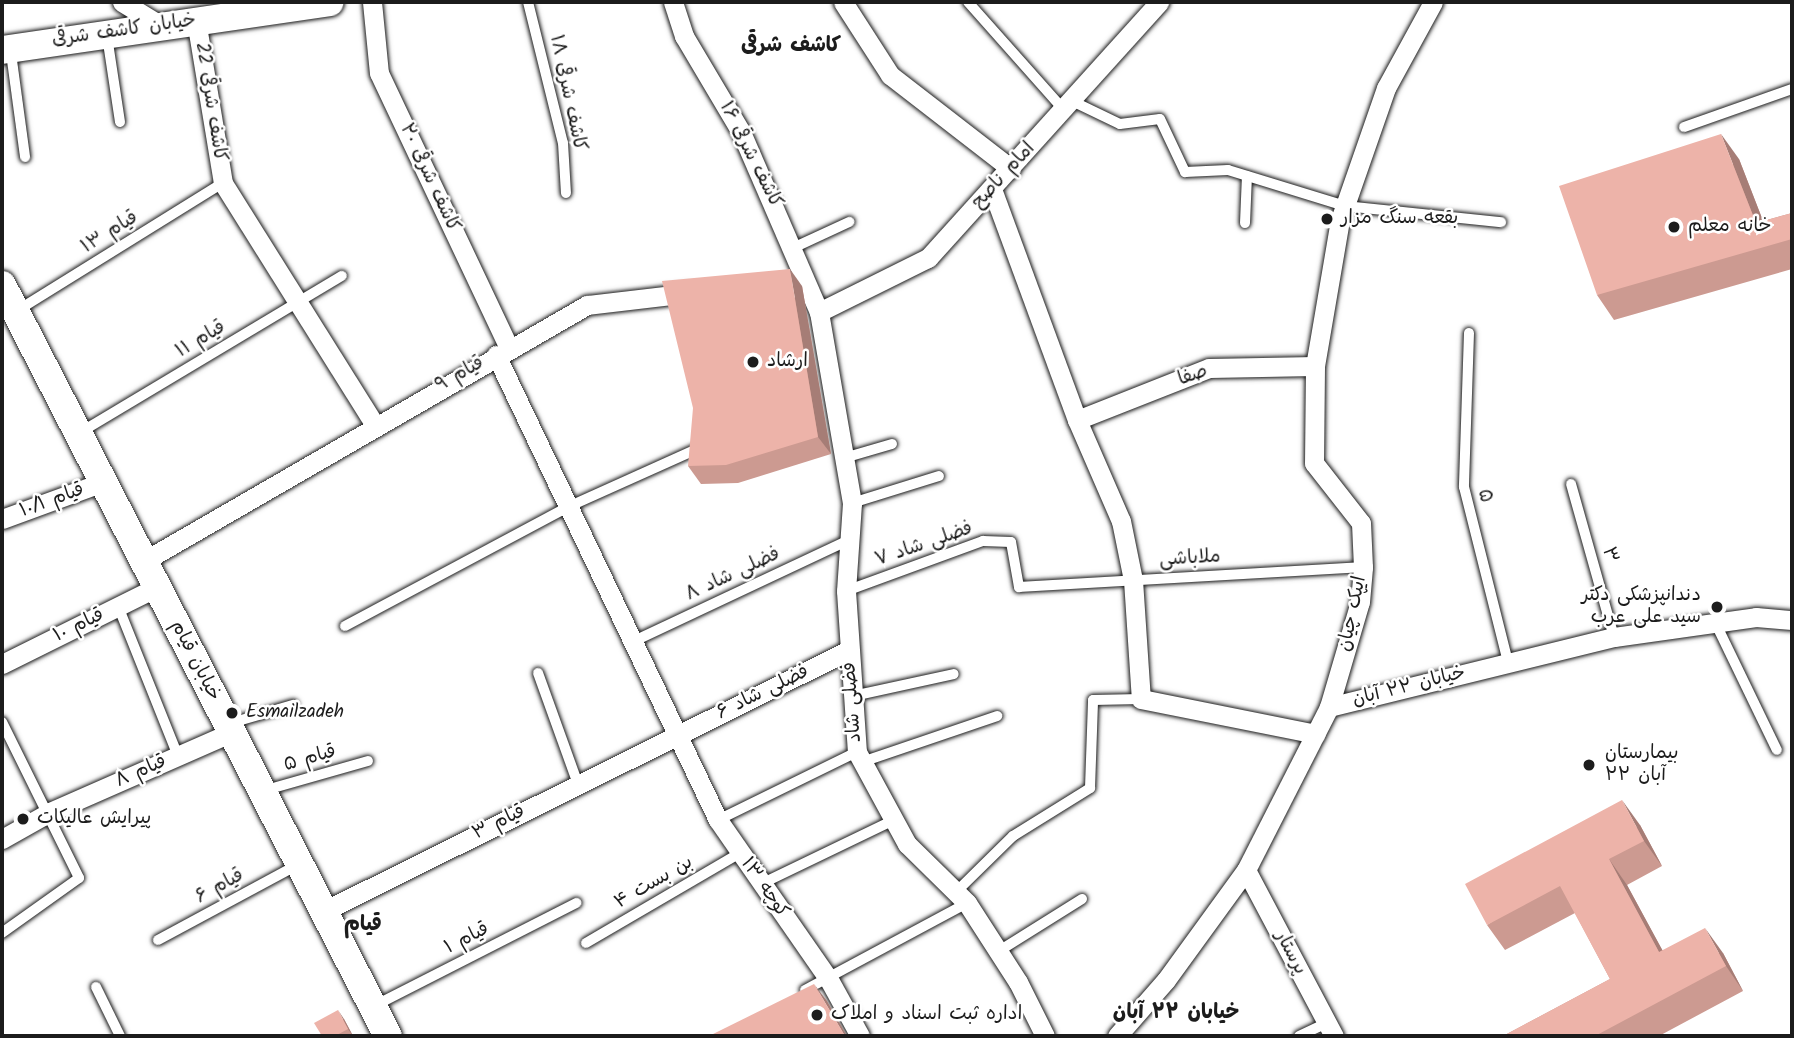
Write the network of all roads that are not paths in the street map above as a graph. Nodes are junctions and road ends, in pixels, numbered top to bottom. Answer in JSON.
{"nodes":[{"id":1,"x":122,"y":2,"type":"edge"},
{"id":2,"x":330,"y":2,"type":"edge"},
{"id":3,"x":372,"y":2,"type":"edge"},
{"id":4,"x":528,"y":2,"type":"edge"},
{"id":5,"x":673,"y":2,"type":"edge"},
{"id":6,"x":843,"y":2,"type":"edge"},
{"id":7,"x":968,"y":2,"type":"edge"},
{"id":8,"x":1159,"y":2,"type":"edge"},
{"id":9,"x":1433,"y":2,"type":"edge"},
{"id":10,"x":256,"y":7,"type":"edge"},
{"id":11,"x":197,"y":20,"type":"junction"},
{"id":12,"x":160,"y":25,"type":"junction"},
{"id":13,"x":106,"y":33,"type":"junction"},
{"id":14,"x":6,"y":49,"type":"edge"},
{"id":15,"x":1792,"y":89,"type":"edge"},
{"id":16,"x":1068,"y":105,"type":"junction"},
{"id":17,"x":120,"y":122,"type":"dead end"},
{"id":18,"x":1684,"y":127,"type":"dead end"},
{"id":19,"x":25,"y":157,"type":"dead end"},
{"id":20,"x":1011,"y":169,"type":"junction"},
{"id":21,"x":1247,"y":176,"type":"junction"},
{"id":22,"x":223,"y":183,"type":"junction"},
{"id":23,"x":992,"y":189,"type":"junction"},
{"id":24,"x":566,"y":193,"type":"dead end"},
{"id":25,"x":1345,"y":206,"type":"junction"},
{"id":26,"x":849,"y":222,"type":"dead end"},
{"id":27,"x":1500,"y":222,"type":"dead end"},
{"id":28,"x":1245,"y":223,"type":"dead end"},
{"id":29,"x":795,"y":247,"type":"junction"},
{"id":30,"x":342,"y":276,"type":"dead end"},
{"id":31,"x":808,"y":280,"type":"junction"},
{"id":32,"x":780,"y":283,"type":"edge"},
{"id":33,"x":2,"y":285,"type":"edge"},
{"id":34,"x":711,"y":291,"type":"edge"},
{"id":35,"x":299,"y":303,"type":"junction"},
{"id":36,"x":820,"y":312,"type":"junction"},
{"id":37,"x":8,"y":314,"type":"edge"},
{"id":38,"x":1469,"y":333,"type":"dead end"},
{"id":39,"x":502,"y":351,"type":"junction"},
{"id":40,"x":1315,"y":366,"type":"junction"},
{"id":41,"x":1077,"y":420,"type":"junction"},
{"id":42,"x":375,"y":425,"type":"junction"},
{"id":43,"x":78,"y":434,"type":"junction"},
{"id":44,"x":892,"y":444,"type":"dead end"},
{"id":45,"x":697,"y":449,"type":"edge"},
{"id":46,"x":844,"y":458,"type":"junction"},
{"id":47,"x":939,"y":476,"type":"dead end"},
{"id":48,"x":103,"y":482,"type":"junction"},
{"id":49,"x":1571,"y":484,"type":"dead end"},
{"id":50,"x":852,"y":503,"type":"junction"},
{"id":51,"x":568,"y":507,"type":"junction"},
{"id":52,"x":2,"y":519,"type":"edge"},
{"id":53,"x":849,"y":539,"type":"junction"},
{"id":54,"x":144,"y":561,"type":"junction"},
{"id":55,"x":1363,"y":568,"type":"junction"},
{"id":56,"x":1133,"y":580,"type":"junction"},
{"id":57,"x":157,"y":587,"type":"junction"},
{"id":58,"x":1019,"y":587,"type":"joint"},
{"id":59,"x":846,"y":591,"type":"junction"},
{"id":60,"x":118,"y":606,"type":"junction"},
{"id":61,"x":1792,"y":620,"type":"edge"},
{"id":62,"x":1715,"y":622,"type":"junction"},
{"id":63,"x":345,"y":626,"type":"dead end"},
{"id":64,"x":1614,"y":636,"type":"junction"},
{"id":65,"x":632,"y":642,"type":"junction"},
{"id":66,"x":849,"y":650,"type":"junction"},
{"id":67,"x":1508,"y":662,"type":"junction"},
{"id":68,"x":2,"y":664,"type":"edge"},
{"id":69,"x":538,"y":673,"type":"dead end"},
{"id":70,"x":954,"y":674,"type":"dead end"},
{"id":71,"x":853,"y":696,"type":"junction"},
{"id":72,"x":1141,"y":699,"type":"junction"},
{"id":73,"x":293,"y":705,"type":"dead end"},
{"id":74,"x":1329,"y":707,"type":"junction"},
{"id":75,"x":997,"y":716,"type":"dead end"},
{"id":76,"x":2,"y":722,"type":"edge"},
{"id":77,"x":230,"y":728,"type":"junction"},
{"id":78,"x":1316,"y":734,"type":"junction"},
{"id":79,"x":676,"y":735,"type":"junction"},
{"id":80,"x":1777,"y":750,"type":"dead end"},
{"id":81,"x":178,"y":756,"type":"junction"},
{"id":82,"x":859,"y":757,"type":"junction"},
{"id":83,"x":368,"y":761,"type":"dead end"},
{"id":84,"x":578,"y":783,"type":"junction"},
{"id":85,"x":262,"y":791,"type":"junction"},
{"id":86,"x":50,"y":812,"type":"junction"},
{"id":87,"x":718,"y":820,"type":"junction"},
{"id":88,"x":894,"y":820,"type":"junction"},
{"id":89,"x":2,"y":839,"type":"edge"},
{"id":90,"x":740,"y":853,"type":"junction"},
{"id":91,"x":299,"y":863,"type":"junction"},
{"id":92,"x":1246,"y":870,"type":"junction"},
{"id":93,"x":761,"y":884,"type":"junction"},
{"id":94,"x":962,"y":897,"type":"junction"},
{"id":95,"x":1082,"y":899,"type":"dead end"},
{"id":96,"x":576,"y":903,"type":"dead end"},
{"id":97,"x":324,"y":911,"type":"junction"},
{"id":98,"x":2,"y":933,"type":"edge"},
{"id":99,"x":158,"y":940,"type":"dead end"},
{"id":100,"x":586,"y":943,"type":"dead end"},
{"id":101,"x":999,"y":951,"type":"junction"},
{"id":102,"x":828,"y":978,"type":"junction"},
{"id":103,"x":96,"y":987,"type":"dead end"},
{"id":104,"x":794,"y":996,"type":"edge"},
{"id":105,"x":373,"y":1006,"type":"junction"},
{"id":106,"x":1330,"y":1029,"type":"edge"},
{"id":107,"x":120,"y":1036,"type":"edge"},
{"id":108,"x":388,"y":1036,"type":"edge"},
{"id":109,"x":860,"y":1036,"type":"edge"},
{"id":110,"x":1045,"y":1036,"type":"edge"},
{"id":111,"x":1117,"y":1036,"type":"edge"},
{"id":112,"x":1299,"y":1036,"type":"edge"}],
"edges":[{"from":1,"to":12,"type":"street"},
{"from":2,"to":10,"type":"main road","name":"خیابان کاشف شرقی"},
{"from":3,"to":39,"type":"street","name":"کاشف شرقی ۲۰"},
{"from":4,"to":24,"type":"lane","name":"کاشف شرقی ۱۸"},
{"from":5,"to":29,"type":"street","name":"کاشف شرقی ۱۶"},
{"from":6,"to":20,"type":"street"},
{"from":7,"to":16,"type":"lane"},
{"from":8,"to":16,"type":"street","name":"امام ناصح"},
{"from":9,"to":25,"type":"street","name":"ایپک چیان"},
{"from":10,"to":11,"type":"main road","name":"خیابان کاشف شرقی"},
{"from":11,"to":12,"type":"main road","name":"خیابان کاشف شرقی"},
{"from":11,"to":22,"type":"street","name":"کاشف شرقی 22"},
{"from":12,"to":13,"type":"main road","name":"خیابان کاشف شرقی"},
{"from":13,"to":14,"type":"main road","name":"خیابان کاشف شرقی"},
{"from":13,"to":17,"type":"lane"},
{"from":14,"to":19,"type":"lane"},
{"from":15,"to":18,"type":"lane"},
{"from":16,"to":20,"type":"street","name":"امام ناصح"},
{"from":16,"to":21,"type":"lane"},
{"from":20,"to":23,"type":"street","name":"امام ناصح"},
{"from":21,"to":25,"type":"lane"},
{"from":21,"to":28,"type":"lane"},
{"from":22,"to":35,"type":"street"},
{"from":22,"to":37,"type":"lane","name":"قیام ۱۳"},
{"from":23,"to":36,"type":"street","name":"امام ناصح"},
{"from":23,"to":41,"type":"street"},
{"from":25,"to":27,"type":"lane"},
{"from":25,"to":40,"type":"street","name":"ایپک چیان"},
{"from":26,"to":29,"type":"lane"},
{"from":29,"to":31,"type":"street","name":"کاشف شرقی ۱۶"},
{"from":30,"to":35,"type":"lane","name":"قیام ۱۱"},
{"from":31,"to":32,"type":"street"},
{"from":31,"to":36,"type":"street","name":"کاشف شرقی ۱۶"},
{"from":33,"to":37,"type":"main road","name":"خیابان قیام"},
{"from":34,"to":39,"type":"street","name":"قیام ۹"},
{"from":35,"to":42,"type":"street"},
{"from":35,"to":43,"type":"lane","name":"قیام ۱۱"},
{"from":36,"to":46,"type":"street","name":"فضلی شاد"},
{"from":37,"to":43,"type":"main road","name":"خیابان قیام"},
{"from":38,"to":67,"type":"lane","name":"۵"},
{"from":39,"to":42,"type":"street","name":"قیام ۹"},
{"from":39,"to":51,"type":"street","name":"کاشف شرقی ۲۰"},
{"from":40,"to":41,"type":"street","name":"صفا"},
{"from":40,"to":55,"type":"street","name":"ایپک چیان"},
{"from":41,"to":56,"type":"street"},
{"from":42,"to":54,"type":"street","name":"قیام ۹"},
{"from":43,"to":48,"type":"main road","name":"خیابان قیام"},
{"from":44,"to":46,"type":"lane"},
{"from":45,"to":51,"type":"lane"},
{"from":46,"to":50,"type":"street","name":"فضلی شاد"},
{"from":47,"to":50,"type":"lane"},
{"from":48,"to":52,"type":"street","name":"قیام ۱۰/۱"},
{"from":48,"to":54,"type":"main road","name":"خیابان قیام"},
{"from":49,"to":64,"type":"lane","name":"۳"},
{"from":50,"to":53,"type":"street","name":"فضلی شاد"},
{"from":51,"to":63,"type":"lane"},
{"from":51,"to":65,"type":"street","name":"کوچه ۱۳"},
{"from":53,"to":59,"type":"street","name":"فضلی شاد"},
{"from":53,"to":65,"type":"lane","name":"فضلی شاد ۸"},
{"from":54,"to":57,"type":"main road","name":"خیابان قیام"},
{"from":55,"to":56,"type":"lane","name":"ملاباشی"},
{"from":55,"to":74,"type":"street","name":"ایپک چیان"},
{"from":56,"to":58,"type":"lane","name":"ملاباشی"},
{"from":56,"to":72,"type":"street"},
{"from":57,"to":60,"type":"street","name":"قیام ۱۰"},
{"from":57,"to":77,"type":"main road","name":"خیابان قیام"},
{"from":58,"to":59,"type":"lane","name":"فضلی شاد ۷"},
{"from":59,"to":66,"type":"street","name":"فضلی شاد"},
{"from":60,"to":68,"type":"street","name":"قیام ۱۰"},
{"from":60,"to":81,"type":"lane"},
{"from":61,"to":62,"type":"street","name":"خیابان ۲۲ آبان"},
{"from":62,"to":64,"type":"street","name":"خیابان ۲۲ آبان"},
{"from":62,"to":80,"type":"lane"},
{"from":64,"to":67,"type":"street","name":"خیابان ۲۲ آبان"},
{"from":65,"to":79,"type":"street","name":"کوچه ۱۳"},
{"from":66,"to":71,"type":"street","name":"فضلی شاد"},
{"from":66,"to":79,"type":"street","name":"فضلی شاد ۶"},
{"from":67,"to":74,"type":"street","name":"خیابان ۲۲ آبان"},
{"from":69,"to":84,"type":"lane"},
{"from":70,"to":71,"type":"lane"},
{"from":71,"to":82,"type":"street","name":"فضلی شاد"},
{"from":72,"to":78,"type":"street"},
{"from":72,"to":94,"type":"lane"},
{"from":73,"to":77,"type":"lane"},
{"from":74,"to":78,"type":"street","name":"خیابان ۲۲ آبان"},
{"from":75,"to":82,"type":"lane"},
{"from":76,"to":86,"type":"lane"},
{"from":77,"to":81,"type":"street","name":"قیام ۸"},
{"from":77,"to":85,"type":"main road","name":"خیابان قیام"},
{"from":78,"to":92,"type":"street","name":"خیابان ۲۲ آبان"},
{"from":79,"to":84,"type":"street","name":"قیام ۳"},
{"from":79,"to":87,"type":"street","name":"کوچه ۱۳"},
{"from":81,"to":86,"type":"street","name":"قیام ۸"},
{"from":82,"to":87,"type":"lane"},
{"from":82,"to":88,"type":"street","name":"فضلی شاد"},
{"from":83,"to":85,"type":"lane","name":"قیام ۵"},
{"from":84,"to":97,"type":"street","name":"قیام ۳"},
{"from":85,"to":91,"type":"main road","name":"خیابان قیام"},
{"from":86,"to":89,"type":"street","name":"قیام ۸"},
{"from":86,"to":98,"type":"lane"},
{"from":87,"to":90,"type":"street","name":"کوچه ۱۳"},
{"from":88,"to":93,"type":"lane"},
{"from":88,"to":94,"type":"street","name":"فضلی شاد"},
{"from":90,"to":93,"type":"street","name":"کوچه ۱۳"},
{"from":90,"to":100,"type":"lane","name":"بن بست ۴"},
{"from":91,"to":97,"type":"main road","name":"خیابان قیام"},
{"from":91,"to":99,"type":"lane","name":"قیام ۶"},
{"from":92,"to":106,"type":"street","name":"پرستار"},
{"from":92,"to":111,"type":"street","name":"خیابان ۲۲ آبان"},
{"from":93,"to":102,"type":"street","name":"کوچه ۱۳"},
{"from":94,"to":101,"type":"street","name":"فضلی شاد"},
{"from":94,"to":102,"type":"lane"},
{"from":95,"to":101,"type":"lane"},
{"from":96,"to":105,"type":"lane","name":"قیام ۱"},
{"from":97,"to":105,"type":"main road","name":"خیابان قیام"},
{"from":101,"to":110,"type":"street","name":"فضلی شاد"},
{"from":102,"to":104,"type":"lane"},
{"from":102,"to":109,"type":"street","name":"کوچه ۱۳"},
{"from":103,"to":107,"type":"lane"},
{"from":105,"to":108,"type":"main road","name":"خیابان قیام"},
{"from":106,"to":112,"type":"lane"}]}
